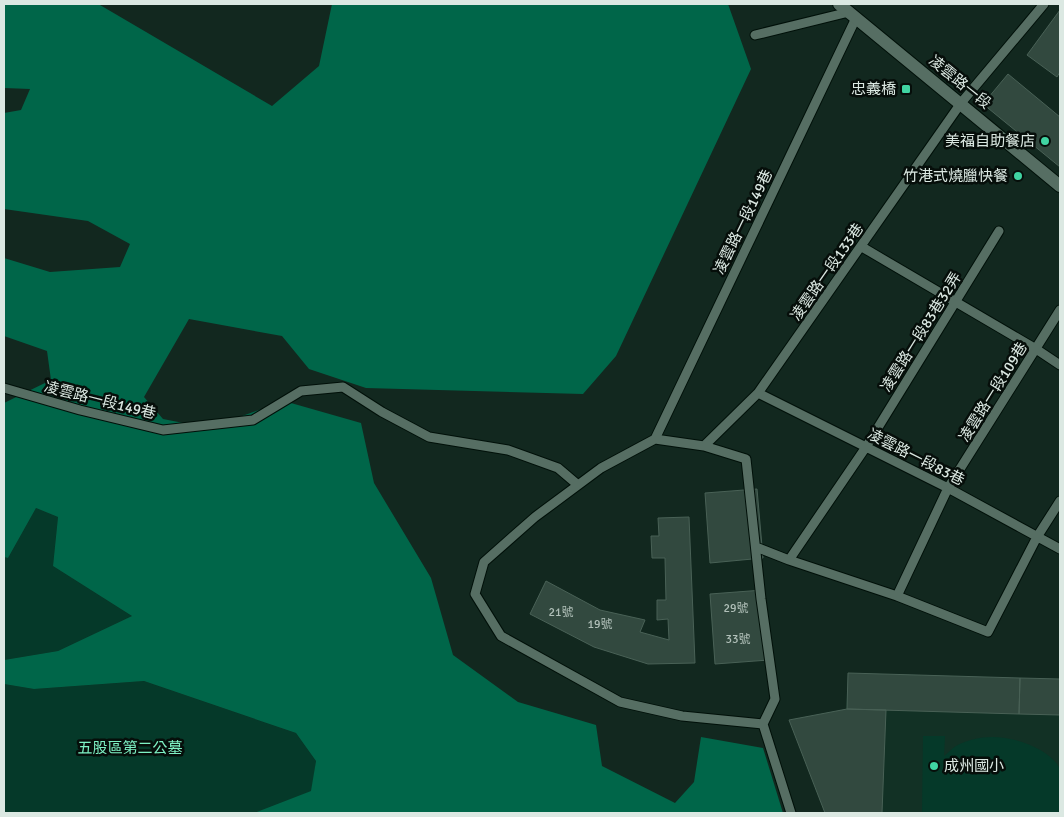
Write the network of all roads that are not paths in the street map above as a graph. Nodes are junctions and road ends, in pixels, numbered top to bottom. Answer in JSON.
{"nodes":[{"id":1,"x":1044,"y":4,"type":"edge"},
{"id":2,"x":848,"y":11,"type":"edge"},
{"id":3,"x":755,"y":34,"type":"dead end"},
{"id":4,"x":960,"y":103,"type":"junction"},
{"id":5,"x":1060,"y":186,"type":"edge"},
{"id":6,"x":1000,"y":231,"type":"dead end"},
{"id":7,"x":862,"y":247,"type":"junction"},
{"id":8,"x":956,"y":302,"type":"junction"},
{"id":9,"x":1060,"y":310,"type":"edge"},
{"id":10,"x":1036,"y":349,"type":"junction"},
{"id":11,"x":1060,"y":365,"type":"edge"},
{"id":12,"x":4,"y":388,"type":"edge"},
{"id":13,"x":758,"y":393,"type":"junction"},
{"id":14,"x":655,"y":439,"type":"junction"},
{"id":15,"x":704,"y":446,"type":"junction"},
{"id":16,"x":866,"y":447,"type":"junction"},
{"id":17,"x":578,"y":485,"type":"junction"},
{"id":18,"x":948,"y":488,"type":"junction"},
{"id":19,"x":1060,"y":501,"type":"edge"},
{"id":20,"x":1037,"y":537,"type":"junction"},
{"id":21,"x":756,"y":547,"type":"junction"},
{"id":22,"x":1060,"y":549,"type":"edge"},
{"id":23,"x":789,"y":560,"type":"junction"},
{"id":24,"x":897,"y":596,"type":"junction"},
{"id":25,"x":763,"y":724,"type":"junction"},
{"id":26,"x":791,"y":813,"type":"edge"}],
"edges":[{"from":1,"to":4,"type":"lane","name":"凌雲路一段133巷"},
{"from":2,"to":3,"type":"lane"},
{"from":2,"to":4,"type":"street","name":"凌雲路一段"},
{"from":2,"to":14,"type":"lane","name":"凌雲路一段149巷"},
{"from":4,"to":5,"type":"street","name":"凌雲路一段"},
{"from":4,"to":7,"type":"lane","name":"凌雲路一段133巷"},
{"from":6,"to":8,"type":"lane","name":"凌雲路一段83巷32弄"},
{"from":7,"to":8,"type":"lane"},
{"from":7,"to":13,"type":"lane","name":"凌雲路一段133巷"},
{"from":8,"to":10,"type":"lane"},
{"from":8,"to":16,"type":"lane","name":"凌雲路一段83巷32弄"},
{"from":9,"to":10,"type":"lane","name":"凌雲路一段109巷"},
{"from":10,"to":11,"type":"lane"},
{"from":10,"to":18,"type":"lane","name":"凌雲路一段109巷"},
{"from":12,"to":17,"type":"lane","name":"凌雲路一段149巷"},
{"from":13,"to":15,"type":"lane","name":"凌雲路一段133巷"},
{"from":13,"to":16,"type":"lane","name":"凌雲路一段83巷"},
{"from":14,"to":15,"type":"lane"},
{"from":14,"to":17,"type":"lane"},
{"from":15,"to":21,"type":"lane"},
{"from":16,"to":18,"type":"lane","name":"凌雲路一段83巷"},
{"from":16,"to":23,"type":"lane","name":"凌雲路一段83巷32弄"},
{"from":17,"to":25,"type":"lane"},
{"from":18,"to":20,"type":"lane","name":"凌雲路一段83巷"},
{"from":18,"to":24,"type":"lane","name":"凌雲路一段109巷"},
{"from":19,"to":20,"type":"lane"},
{"from":20,"to":22,"type":"lane","name":"凌雲路一段83巷"},
{"from":20,"to":24,"type":"lane"},
{"from":21,"to":23,"type":"lane"},
{"from":21,"to":25,"type":"lane"},
{"from":23,"to":24,"type":"lane"},
{"from":25,"to":26,"type":"lane"}]}
